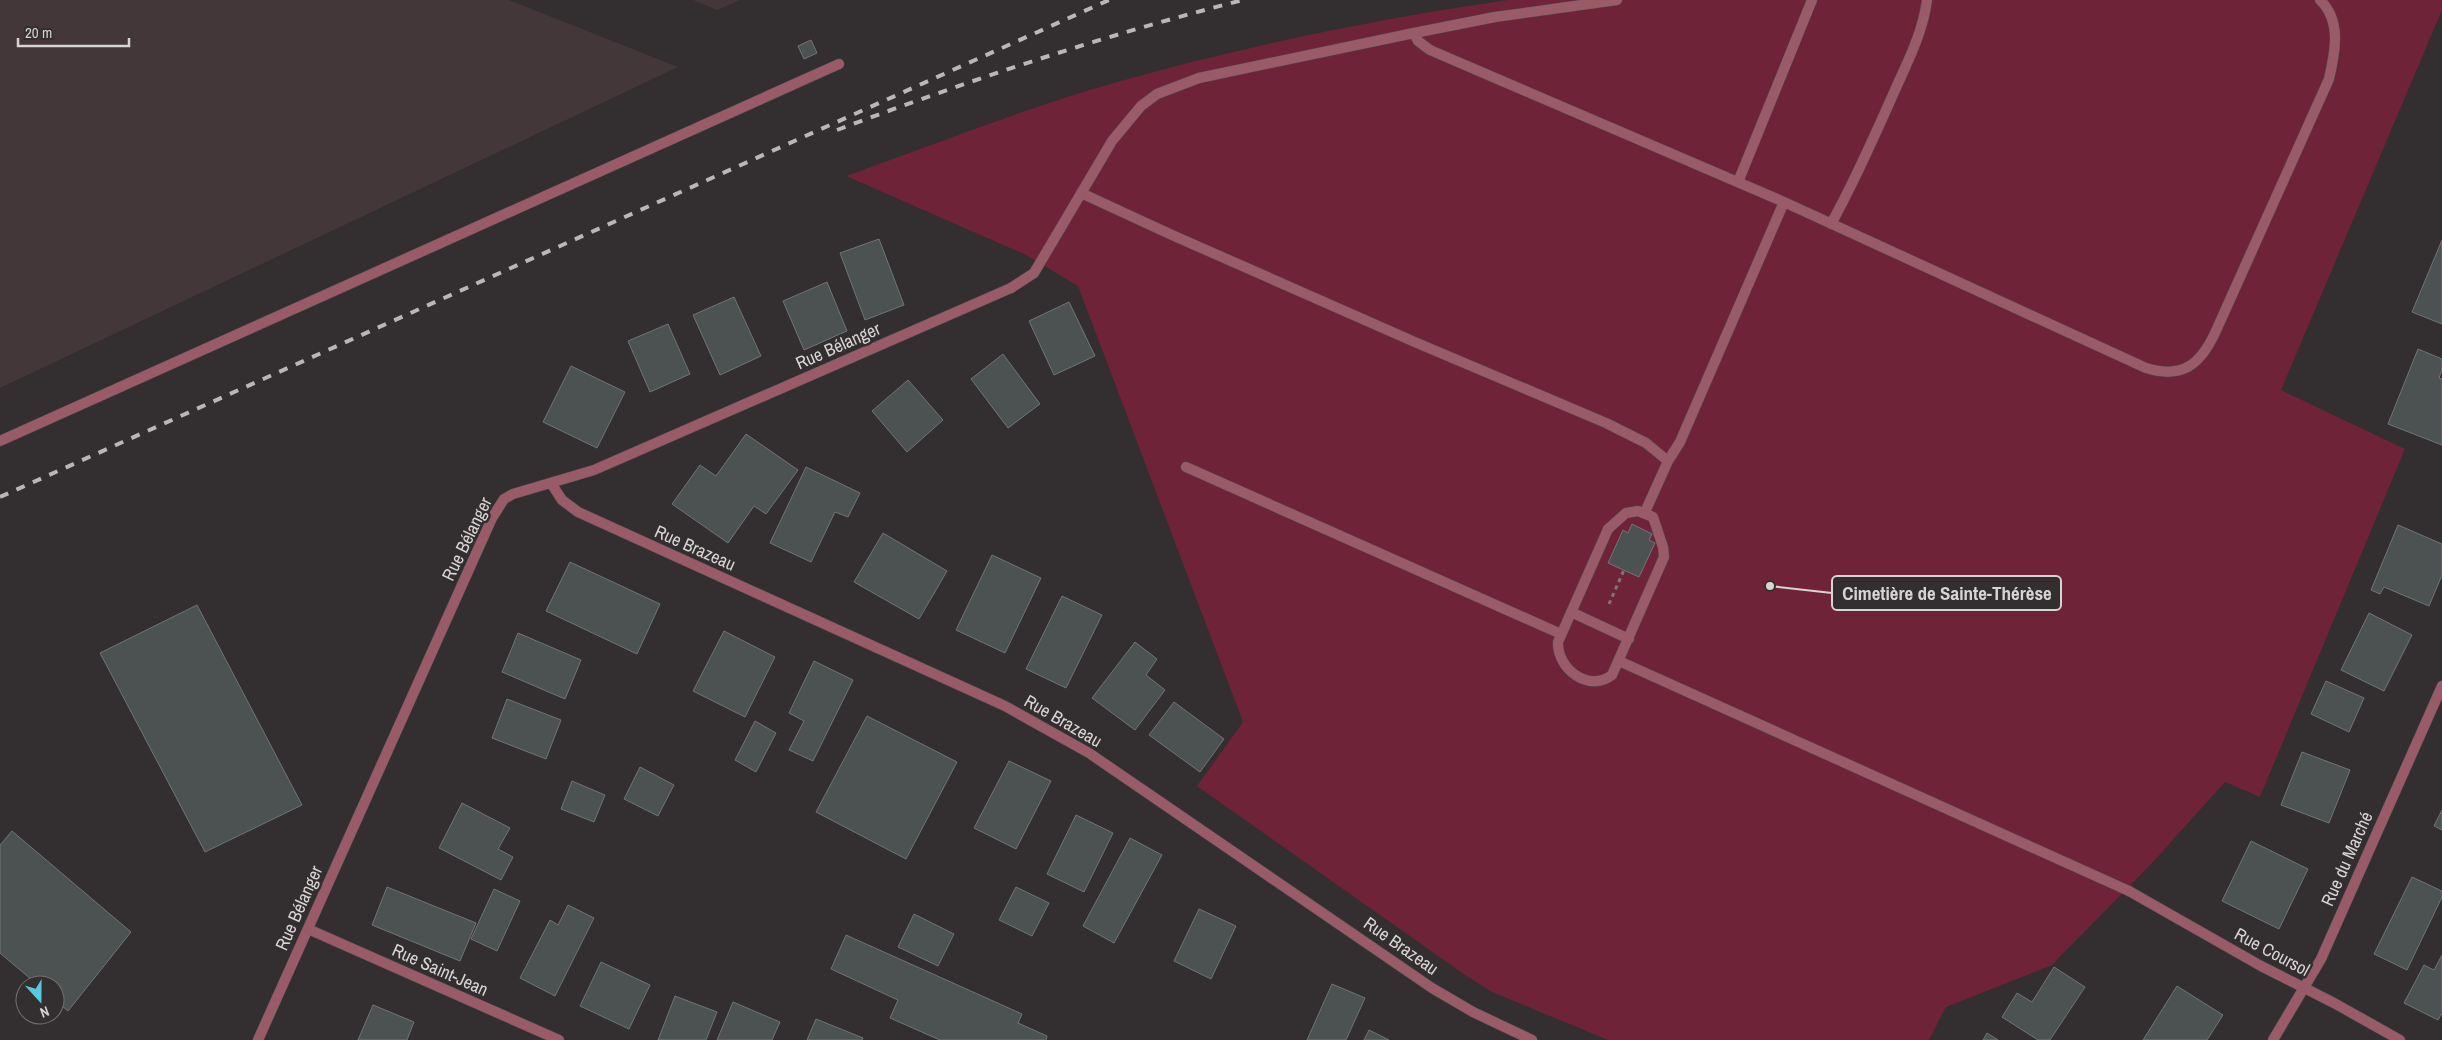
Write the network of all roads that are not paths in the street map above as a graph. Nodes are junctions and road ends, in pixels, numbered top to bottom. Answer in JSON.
{"nodes":[{"id":1,"x":1618,"y":0,"type":"edge"},
{"id":2,"x":1812,"y":0,"type":"edge"},
{"id":3,"x":1927,"y":0,"type":"edge"},
{"id":4,"x":2320,"y":0,"type":"edge"},
{"id":5,"x":1414,"y":33,"type":"junction"},
{"id":6,"x":839,"y":64,"type":"dead end"},
{"id":7,"x":1738,"y":182,"type":"junction"},
{"id":8,"x":1081,"y":193,"type":"junction"},
{"id":9,"x":1784,"y":202,"type":"junction"},
{"id":10,"x":1831,"y":224,"type":"junction"},
{"id":11,"x":0,"y":441,"type":"edge"},
{"id":12,"x":1668,"y":461,"type":"junction"},
{"id":13,"x":1186,"y":467,"type":"dead end"},
{"id":14,"x":551,"y":483,"type":"junction"},
{"id":15,"x":1645,"y":512,"type":"junction"},
{"id":16,"x":1571,"y":612,"type":"junction"},
{"id":17,"x":1561,"y":634,"type":"junction"},
{"id":18,"x":1629,"y":639,"type":"junction"},
{"id":19,"x":1619,"y":661,"type":"junction"},
{"id":20,"x":2442,"y":686,"type":"edge"},
{"id":21,"x":308,"y":929,"type":"junction"},
{"id":22,"x":2304,"y":987,"type":"junction"},
{"id":23,"x":258,"y":1040,"type":"edge"},
{"id":24,"x":559,"y":1040,"type":"edge"},
{"id":25,"x":1532,"y":1040,"type":"edge"},
{"id":26,"x":2273,"y":1040,"type":"edge"},
{"id":27,"x":2400,"y":1040,"type":"edge"}],
"edges":[{"from":1,"to":5,"type":"street","name":"Rue Bélanger"},
{"from":2,"to":7,"type":"street"},
{"from":3,"to":10,"type":"street"},
{"from":4,"to":10,"type":"street"},
{"from":5,"to":7,"type":"street"},
{"from":5,"to":8,"type":"street","name":"Rue Bélanger"},
{"from":6,"to":11,"type":"street"},
{"from":7,"to":9,"type":"street"},
{"from":8,"to":12,"type":"street"},
{"from":8,"to":14,"type":"street","name":"Rue Bélanger"},
{"from":9,"to":10,"type":"street"},
{"from":9,"to":12,"type":"street"},
{"from":12,"to":15,"type":"street"},
{"from":13,"to":17,"type":"street"},
{"from":14,"to":21,"type":"street","name":"Rue Bélanger"},
{"from":14,"to":25,"type":"street","name":"Rue Brazeau"},
{"from":15,"to":16,"type":"street"},
{"from":15,"to":18,"type":"street"},
{"from":16,"to":17,"type":"street"},
{"from":16,"to":18,"type":"street"},
{"from":17,"to":19,"type":"street"},
{"from":18,"to":19,"type":"street"},
{"from":19,"to":22,"type":"street","name":"Rue Coursol"},
{"from":20,"to":22,"type":"street","name":"Rue du Marché"},
{"from":21,"to":23,"type":"street","name":"Rue Bélanger"},
{"from":21,"to":24,"type":"street","name":"Rue Saint-Jean"},
{"from":22,"to":26,"type":"street","name":"Rue du Marché"},
{"from":22,"to":27,"type":"street","name":"Rue Coursol"}]}
